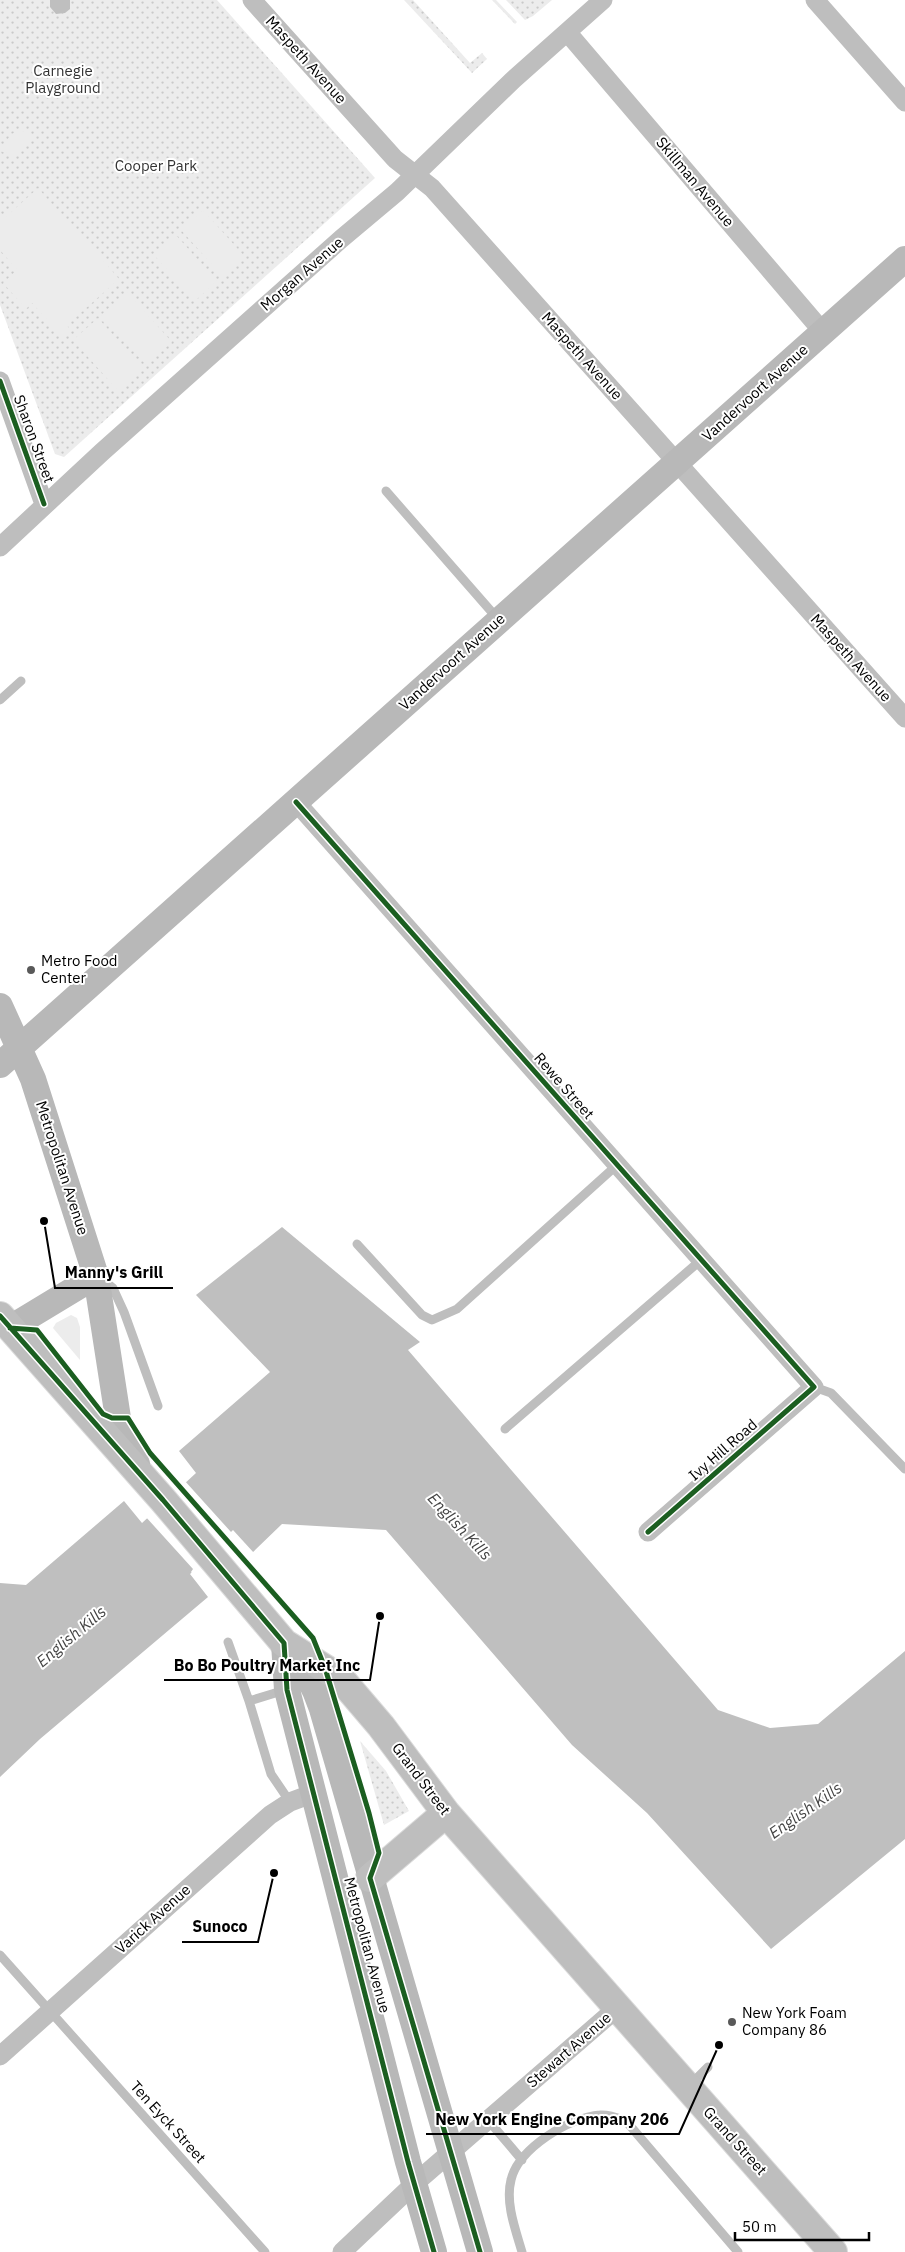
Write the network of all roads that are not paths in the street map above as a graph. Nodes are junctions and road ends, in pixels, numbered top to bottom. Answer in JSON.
{"nodes":[{"id":1,"x":252,"y":0,"type":"edge"},
{"id":2,"x":602,"y":0,"type":"edge"},
{"id":3,"x":815,"y":0,"type":"edge"},
{"id":4,"x":567,"y":32,"type":"junction"},
{"id":5,"x":905,"y":102,"type":"edge"},
{"id":6,"x":416,"y":174,"type":"junction"},
{"id":7,"x":905,"y":259,"type":"edge"},
{"id":8,"x":823,"y":332,"type":"junction"},
{"id":9,"x":0,"y":382,"type":"edge"},
{"id":10,"x":677,"y":462,"type":"junction"},
{"id":11,"x":386,"y":491,"type":"dead end"},
{"id":12,"x":44,"y":504,"type":"junction"},
{"id":13,"x":0,"y":547,"type":"edge"},
{"id":14,"x":499,"y":620,"type":"junction"},
{"id":15,"x":21,"y":681,"type":"dead end"},
{"id":16,"x":0,"y":700,"type":"edge"},
{"id":17,"x":905,"y":718,"type":"edge"},
{"id":18,"x":296,"y":802,"type":"junction"},
{"id":19,"x":0,"y":1006,"type":"edge"},
{"id":20,"x":10,"y":1057,"type":"edge"},
{"id":21,"x":618,"y":1166,"type":"junction"},
{"id":22,"x":357,"y":1244,"type":"dead end"},
{"id":23,"x":701,"y":1260,"type":"junction"},
{"id":24,"x":96,"y":1276,"type":"junction"},
{"id":25,"x":5,"y":1322,"type":"edge"},
{"id":26,"x":814,"y":1387,"type":"junction"},
{"id":27,"x":158,"y":1406,"type":"dead end"},
{"id":28,"x":505,"y":1429,"type":"dead end"},
{"id":29,"x":905,"y":1469,"type":"edge"},
{"id":30,"x":145,"y":1480,"type":"junction"},
{"id":31,"x":648,"y":1532,"type":"dead end"},
{"id":32,"x":228,"y":1642,"type":"dead end"},
{"id":33,"x":284,"y":1643,"type":"junction"},
{"id":34,"x":287,"y":1690,"type":"junction"},
{"id":35,"x":249,"y":1701,"type":"junction"},
{"id":36,"x":314,"y":1793,"type":"junction"},
{"id":37,"x":290,"y":1802,"type":"junction"},
{"id":38,"x":446,"y":1813,"type":"junction"},
{"id":39,"x":370,"y":1878,"type":"junction"},
{"id":40,"x":0,"y":1955,"type":"edge"},
{"id":41,"x":617,"y":2008,"type":"junction"},
{"id":42,"x":51,"y":2011,"type":"junction"},
{"id":43,"x":418,"y":2037,"type":"junction"},
{"id":44,"x":0,"y":2056,"type":"edge"},
{"id":45,"x":708,"y":2067,"type":"dead end"},
{"id":46,"x":688,"y":2088,"type":"junction"},
{"id":47,"x":488,"y":2120,"type":"junction"},
{"id":48,"x":451,"y":2153,"type":"junction"},
{"id":49,"x":522,"y":2160,"type":"junction"},
{"id":50,"x":414,"y":2184,"type":"junction"},
{"id":51,"x":265,"y":2252,"type":"edge"},
{"id":52,"x":342,"y":2252,"type":"edge"},
{"id":53,"x":434,"y":2252,"type":"edge"},
{"id":54,"x":480,"y":2252,"type":"edge"},
{"id":55,"x":522,"y":2252,"type":"edge"},
{"id":56,"x":738,"y":2252,"type":"edge"},
{"id":57,"x":833,"y":2252,"type":"edge"}],
"edges":[{"from":1,"to":6,"type":"street","name":"Maspeth Avenue"},
{"from":2,"to":4,"type":"street","name":"Morgan Avenue"},
{"from":3,"to":5,"type":"street"},
{"from":4,"to":6,"type":"street","name":"Morgan Avenue"},
{"from":4,"to":8,"type":"street","name":"Skillman Avenue"},
{"from":6,"to":10,"type":"street","name":"Maspeth Avenue"},
{"from":6,"to":12,"type":"street","name":"Morgan Avenue"},
{"from":7,"to":8,"type":"main road","name":"Vandervoort Avenue"},
{"from":8,"to":10,"type":"main road","name":"Vandervoort Avenue"},
{"from":9,"to":12,"type":"street","name":"Sharon Street"},
{"from":10,"to":14,"type":"main road","name":"Vandervoort Avenue"},
{"from":10,"to":17,"type":"street","name":"Maspeth Avenue"},
{"from":11,"to":14,"type":"lane"},
{"from":12,"to":13,"type":"street","name":"Morgan Avenue"},
{"from":14,"to":18,"type":"main road","name":"Vandervoort Avenue"},
{"from":15,"to":16,"type":"lane"},
{"from":18,"to":20,"type":"main road","name":"Vandervoort Avenue"},
{"from":18,"to":21,"type":"street","name":"Rewe Street"},
{"from":19,"to":20,"type":"main road","name":"Metropolitan Avenue"},
{"from":20,"to":24,"type":"main road","name":"Metropolitan Avenue"},
{"from":21,"to":22,"type":"lane"},
{"from":21,"to":23,"type":"street","name":"Rewe Street"},
{"from":23,"to":26,"type":"street","name":"Rewe Street"},
{"from":23,"to":28,"type":"lane"},
{"from":24,"to":25,"type":"main road"},
{"from":24,"to":27,"type":"lane"},
{"from":24,"to":30,"type":"main road","name":"Metropolitan Avenue"},
{"from":25,"to":30,"type":"main road","name":"Grand Street"},
{"from":26,"to":29,"type":"lane"},
{"from":26,"to":31,"type":"street","name":"Ivy Hill Road"},
{"from":30,"to":33,"type":"main road","name":"Grand Street"},
{"from":32,"to":35,"type":"lane"},
{"from":33,"to":34,"type":"main road","name":"Metropolitan Avenue"},
{"from":33,"to":38,"type":"main road","name":"Grand Street"},
{"from":33,"to":39,"type":"main road","name":"Metropolitan Avenue"},
{"from":34,"to":35,"type":"lane"},
{"from":34,"to":36,"type":"main road","name":"Metropolitan Avenue"},
{"from":35,"to":37,"type":"lane"},
{"from":36,"to":37,"type":"street","name":"Varick Avenue"},
{"from":36,"to":43,"type":"main road"},
{"from":36,"to":50,"type":"main road","name":"Metropolitan Avenue"},
{"from":37,"to":42,"type":"street","name":"Varick Avenue"},
{"from":38,"to":39,"type":"main road"},
{"from":38,"to":41,"type":"main road","name":"Grand Street"},
{"from":39,"to":43,"type":"main road","name":"Metropolitan Avenue"},
{"from":40,"to":42,"type":"lane","name":"Ten Eyck Street"},
{"from":41,"to":46,"type":"main road","name":"Grand Street"},
{"from":41,"to":47,"type":"street","name":"Stewart Avenue"},
{"from":42,"to":44,"type":"street","name":"Varick Avenue"},
{"from":42,"to":51,"type":"lane","name":"Ten Eyck Street"},
{"from":43,"to":48,"type":"main road","name":"Metropolitan Avenue"},
{"from":45,"to":46,"type":"lane"},
{"from":46,"to":57,"type":"main road","name":"Grand Street"},
{"from":47,"to":48,"type":"street","name":"Stewart Avenue"},
{"from":47,"to":49,"type":"lane"},
{"from":48,"to":50,"type":"street","name":"Stewart Avenue"},
{"from":48,"to":54,"type":"main road","name":"Metropolitan Avenue"},
{"from":49,"to":55,"type":"lane"},
{"from":49,"to":56,"type":"lane"},
{"from":50,"to":52,"type":"street","name":"Stewart Avenue"},
{"from":50,"to":53,"type":"main road","name":"Metropolitan Avenue"}]}
